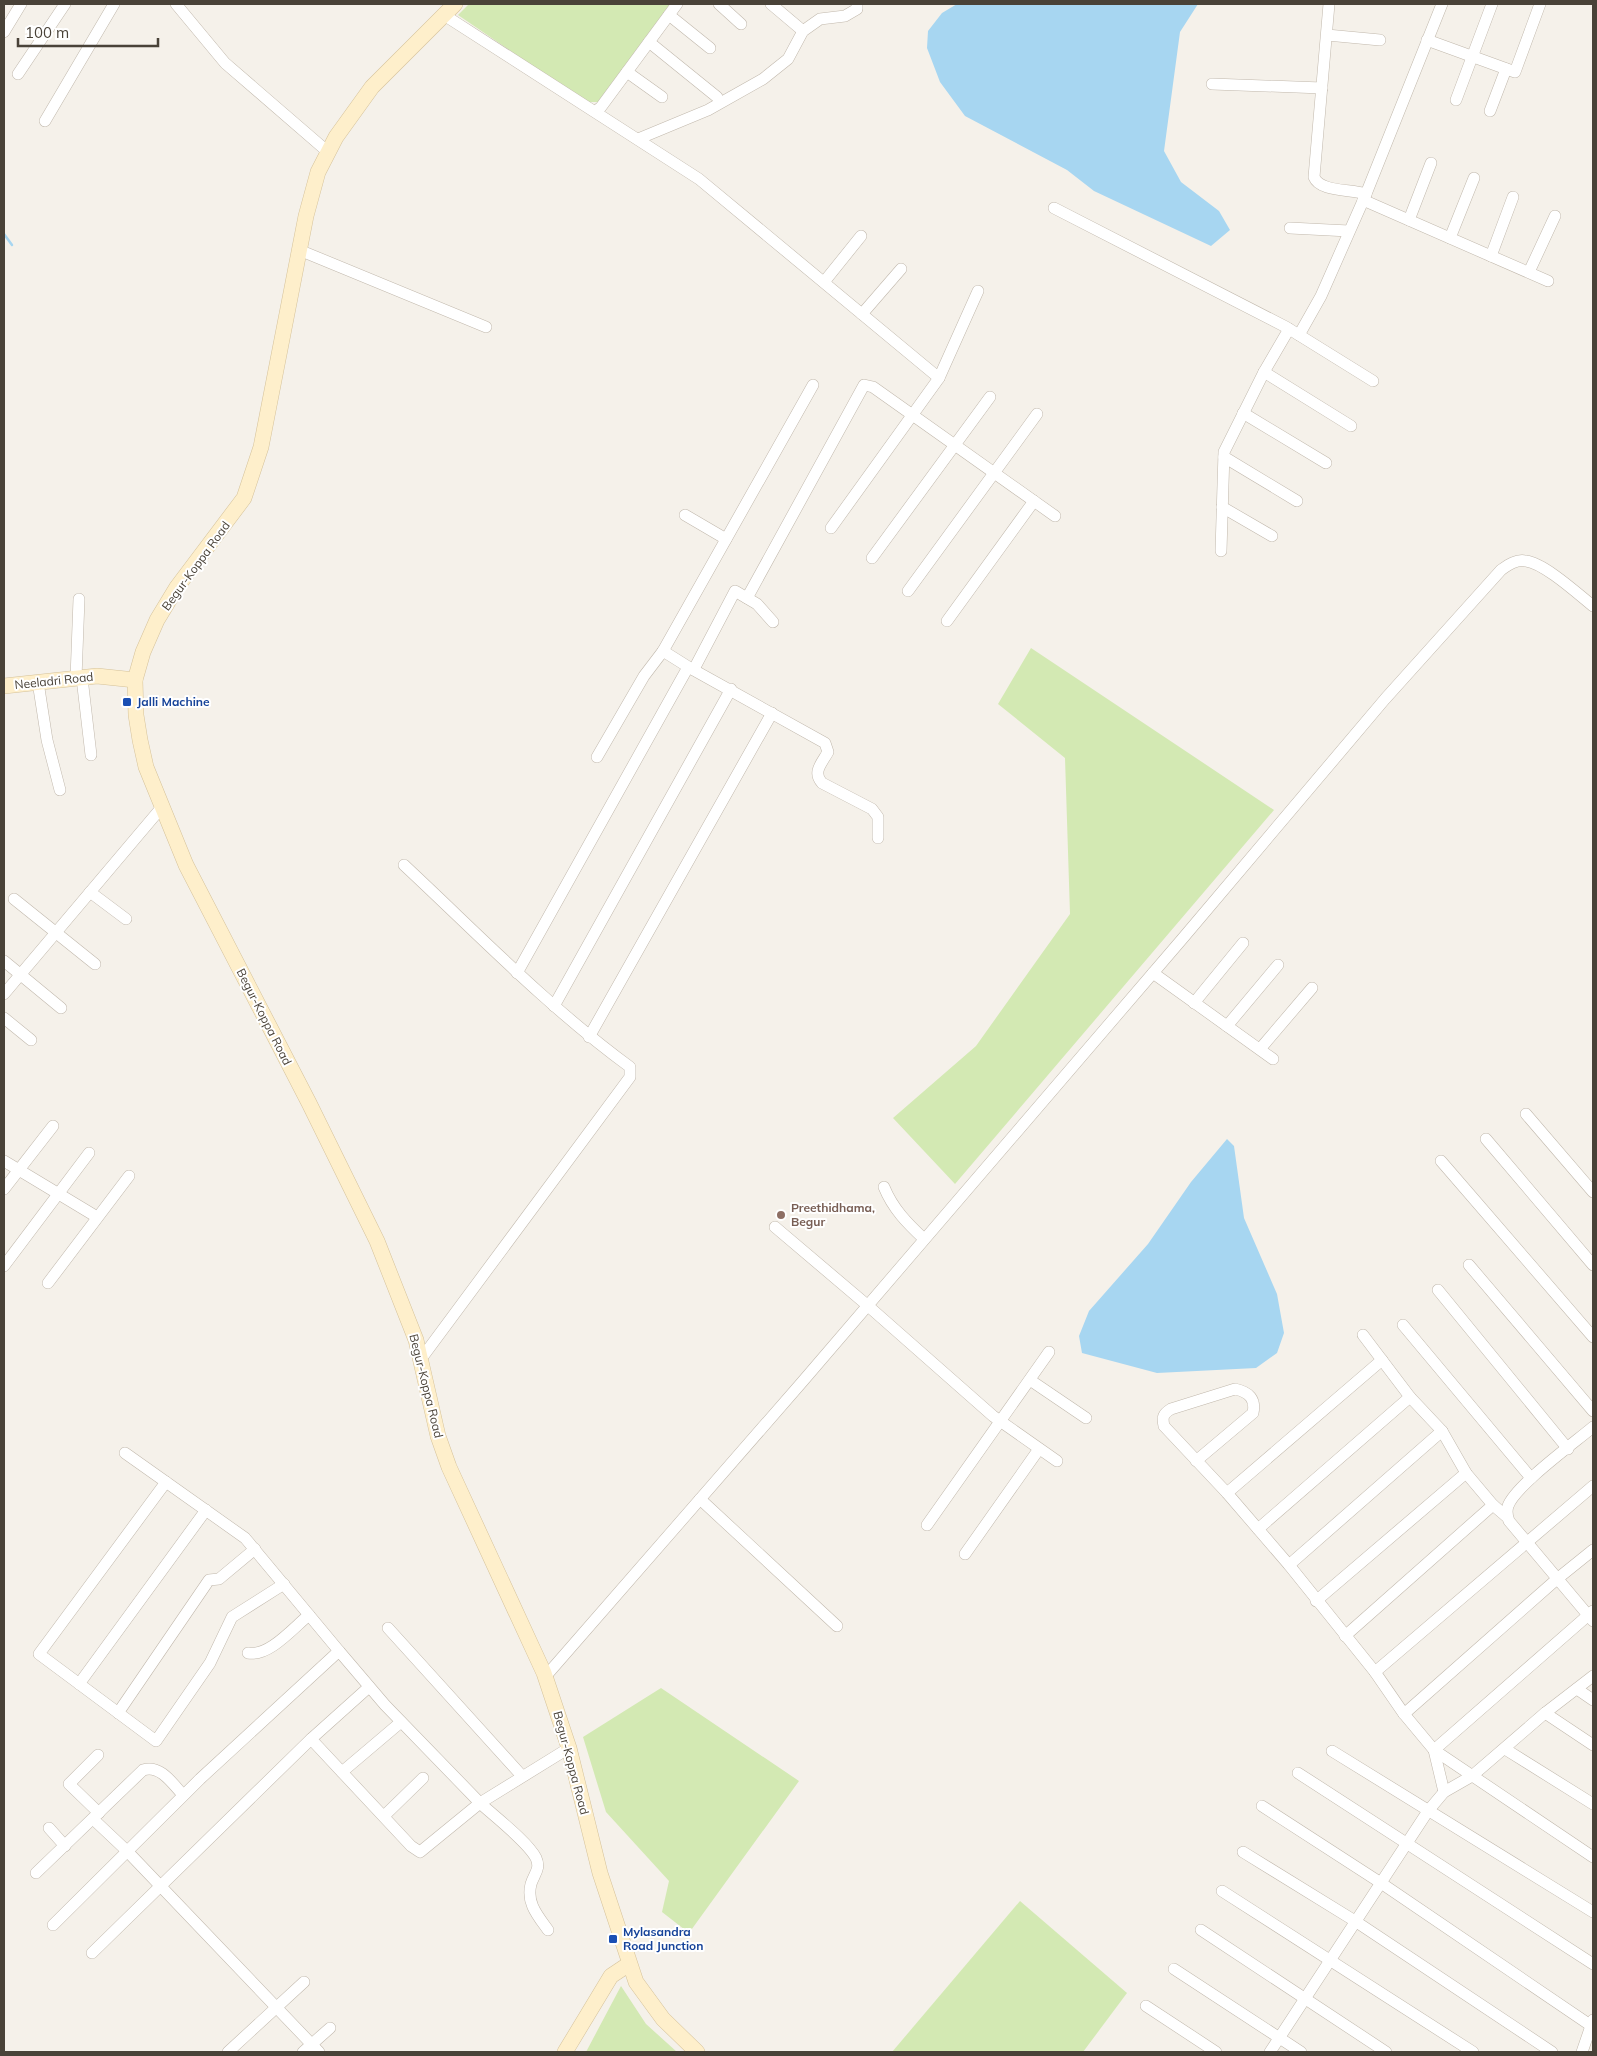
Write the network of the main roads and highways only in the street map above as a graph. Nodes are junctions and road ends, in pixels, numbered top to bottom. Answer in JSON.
{"nodes":[{"id":1,"x":448,"y":8,"type":"edge"},
{"id":2,"x":135,"y":680,"type":"junction"},
{"id":3,"x":4,"y":686,"type":"edge"},
{"id":4,"x":629,"y":1964,"type":"junction"},
{"id":5,"x":565,"y":2052,"type":"edge"},
{"id":6,"x":697,"y":2052,"type":"edge"}],
"edges":[{"from":1,"to":2,"type":"main road","name":"Begur-Koppa Road"},
{"from":2,"to":3,"type":"main road","name":"Neeladri Road"},
{"from":2,"to":4,"type":"main road","name":"Begur-Koppa Road"},
{"from":4,"to":5,"type":"main road"},
{"from":4,"to":6,"type":"main road","name":"Begur-Koppa Road"}]}
